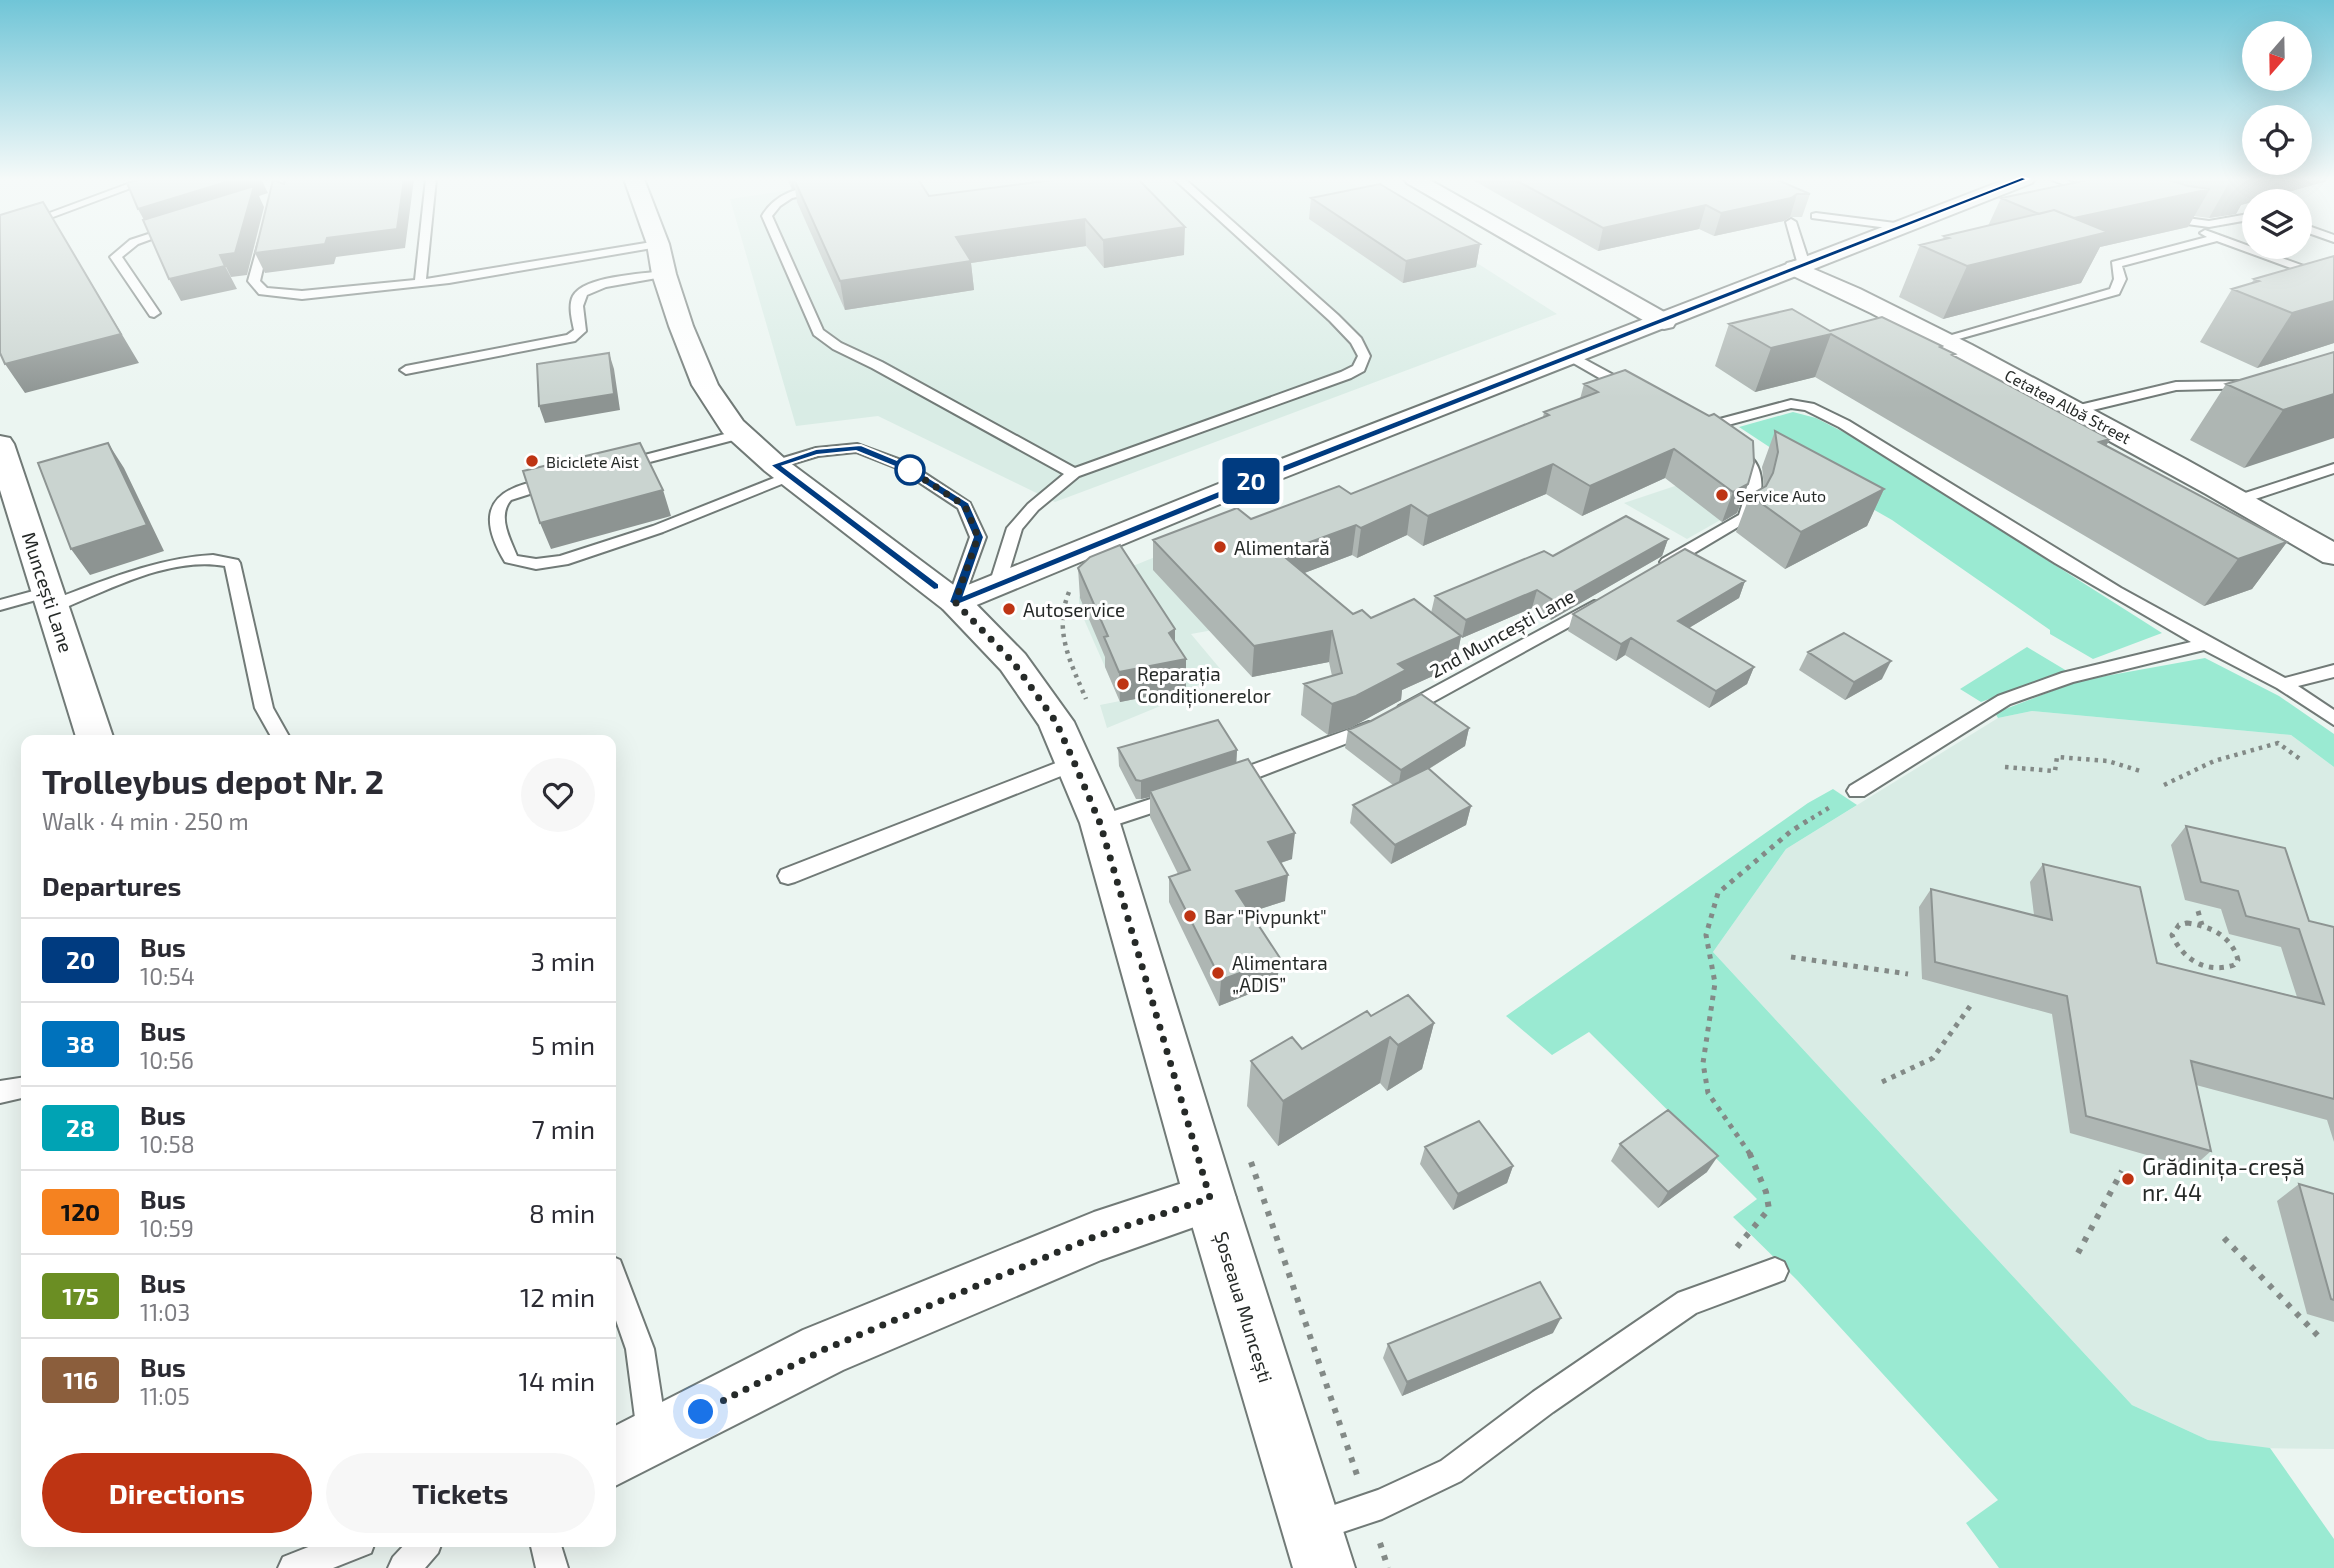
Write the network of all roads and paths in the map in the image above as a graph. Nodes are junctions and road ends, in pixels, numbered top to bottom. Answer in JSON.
{"nodes":[{"id":1,"x":119,"y":252,"type":"edge"},
{"id":2,"x":261,"y":252,"type":"edge"},
{"id":3,"x":423,"y":252,"type":"edge"},
{"id":4,"x":608,"y":252,"type":"edge"},
{"id":5,"x":660,"y":252,"type":"edge"},
{"id":6,"x":782,"y":252,"type":"edge"},
{"id":7,"x":1261,"y":252,"type":"edge"},
{"id":8,"x":1544,"y":252,"type":"edge"},
{"id":9,"x":1797,"y":252,"type":"edge"},
{"id":10,"x":1839,"y":252,"type":"edge"},
{"id":11,"x":2162,"y":252,"type":"edge"},
{"id":12,"x":2256,"y":252,"type":"edge"},
{"id":13,"x":1800,"y":267,"type":"junction"},
{"id":14,"x":664,"y":274,"type":"junction"},
{"id":15,"x":2334,"y":281,"type":"edge"},
{"id":16,"x":420,"y":283,"type":"junction"},
{"id":17,"x":154,"y":313,"type":"dead end"},
{"id":18,"x":1664,"y":322,"type":"junction"},
{"id":19,"x":1944,"y":339,"type":"junction"},
{"id":20,"x":1573,"y":357,"type":"junction"},
{"id":21,"x":406,"y":370,"type":"dead end"},
{"id":22,"x":2264,"y":384,"type":"edge"},
{"id":23,"x":1643,"y":397,"type":"edge"},
{"id":24,"x":2076,"y":410,"type":"junction"},
{"id":25,"x":740,"y":434,"type":"junction"},
{"id":26,"x":0,"y":444,"type":"edge"},
{"id":27,"x":611,"y":468,"type":"edge"},
{"id":28,"x":2334,"y":468,"type":"edge"},
{"id":29,"x":782,"y":471,"type":"junction"},
{"id":30,"x":1074,"y":473,"type":"junction"},
{"id":31,"x":573,"y":477,"type":"edge"},
{"id":32,"x":2241,"y":499,"type":"junction"},
{"id":33,"x":2334,"y":555,"type":"edge"},
{"id":34,"x":1650,"y":573,"type":"edge"},
{"id":35,"x":1070,"y":590,"type":"dead end"},
{"id":36,"x":976,"y":594,"type":"junction"},
{"id":37,"x":1607,"y":598,"type":"edge"},
{"id":38,"x":50,"y":599,"type":"junction"},
{"id":39,"x":0,"y":605,"type":"edge"},
{"id":40,"x":2204,"y":644,"type":"junction"},
{"id":41,"x":2334,"y":671,"type":"edge"},
{"id":42,"x":2283,"y":684,"type":"junction"},
{"id":43,"x":1087,"y":700,"type":"dead end"},
{"id":44,"x":2334,"y":719,"type":"edge"},
{"id":45,"x":94,"y":735,"type":"edge"},
{"id":46,"x":279,"y":735,"type":"edge"},
{"id":47,"x":2300,"y":759,"type":"dead end"},
{"id":48,"x":1074,"y":762,"type":"junction"},
{"id":49,"x":2005,"y":767,"type":"dead end"},
{"id":50,"x":2140,"y":771,"type":"dead end"},
{"id":51,"x":1216,"y":785,"type":"edge"},
{"id":52,"x":2164,"y":785,"type":"dead end"},
{"id":53,"x":1857,"y":791,"type":"joint"},
{"id":54,"x":1191,"y":793,"type":"edge"},
{"id":55,"x":1100,"y":823,"type":"junction"},
{"id":56,"x":788,"y":876,"type":"dead end"},
{"id":57,"x":2198,"y":911,"type":"dead end"},
{"id":58,"x":2203,"y":926,"type":"junction"},
{"id":59,"x":1791,"y":957,"type":"dead end"},
{"id":60,"x":2214,"y":968,"type":"junction"},
{"id":61,"x":1908,"y":974,"type":"dead end"},
{"id":62,"x":2217,"y":979,"type":"edge"},
{"id":63,"x":1973,"y":1002,"type":"dead end"},
{"id":64,"x":1882,"y":1082,"type":"dead end"},
{"id":65,"x":21,"y":1088,"type":"edge"},
{"id":66,"x":0,"y":1092,"type":"edge"},
{"id":67,"x":1249,"y":1155,"type":"dead end"},
{"id":68,"x":2122,"y":1171,"type":"dead end"},
{"id":69,"x":1210,"y":1198,"type":"junction"},
{"id":70,"x":2224,"y":1238,"type":"dead end"},
{"id":71,"x":1733,"y":1251,"type":"dead end"},
{"id":72,"x":2078,"y":1253,"type":"dead end"},
{"id":73,"x":1775,"y":1271,"type":"dead end"},
{"id":74,"x":616,"y":1283,"type":"edge"},
{"id":75,"x":2323,"y":1341,"type":"dead end"},
{"id":76,"x":632,"y":1448,"type":"edge"},
{"id":77,"x":1368,"y":1509,"type":"junction"},
{"id":78,"x":346,"y":1547,"type":"edge"},
{"id":79,"x":423,"y":1547,"type":"edge"},
{"id":80,"x":546,"y":1547,"type":"edge"},
{"id":81,"x":1318,"y":1548,"type":"edge"},
{"id":82,"x":294,"y":1568,"type":"edge"},
{"id":83,"x":404,"y":1568,"type":"edge"},
{"id":84,"x":552,"y":1568,"type":"edge"},
{"id":85,"x":1388,"y":1568,"type":"edge"}],
"edges":[{"from":1,"to":17,"type":"lane"},
{"from":2,"to":16,"type":"lane"},
{"from":3,"to":16,"type":"lane"},
{"from":4,"to":16,"type":"lane"},
{"from":5,"to":14,"type":"main road","name":"Șoseaua Muncești"},
{"from":6,"to":30,"type":"lane"},
{"from":7,"to":30,"type":"lane"},
{"from":8,"to":18,"type":"main road"},
{"from":9,"to":13,"type":"lane"},
{"from":10,"to":13,"type":"main road"},
{"from":11,"to":19,"type":"lane"},
{"from":12,"to":15,"type":"lane"},
{"from":13,"to":18,"type":"main road"},
{"from":13,"to":19,"type":"main road","name":"Cetatea Albă Street"},
{"from":14,"to":21,"type":"lane"},
{"from":14,"to":25,"type":"main road","name":"Șoseaua Muncești"},
{"from":18,"to":20,"type":"main road"},
{"from":19,"to":24,"type":"main road","name":"Cetatea Albă Street"},
{"from":20,"to":23,"type":"lane"},
{"from":20,"to":36,"type":"main road"},
{"from":22,"to":24,"type":"lane"},
{"from":24,"to":32,"type":"main road","name":"Cetatea Albă Street"},
{"from":25,"to":27,"type":"lane"},
{"from":25,"to":29,"type":"main road","name":"Șoseaua Muncești"},
{"from":26,"to":38,"type":"main road","name":"Muncești Lane"},
{"from":28,"to":32,"type":"lane"},
{"from":29,"to":31,"type":"lane"},
{"from":29,"to":36,"type":"main road","name":"Șoseaua Muncești"},
{"from":29,"to":36,"type":"lane"},
{"from":30,"to":36,"type":"lane"},
{"from":32,"to":33,"type":"main road","name":"Cetatea Albă Street"},
{"from":34,"to":40,"type":"lane"},
{"from":35,"to":43,"type":"path"},
{"from":36,"to":48,"type":"main road","name":"Șoseaua Muncești"},
{"from":37,"to":51,"type":"lane","name":"2nd Muncești Lane"},
{"from":38,"to":39,"type":"lane"},
{"from":38,"to":45,"type":"main road","name":"Muncești Lane"},
{"from":38,"to":46,"type":"lane"},
{"from":40,"to":42,"type":"lane"},
{"from":40,"to":53,"type":"lane"},
{"from":41,"to":42,"type":"lane"},
{"from":42,"to":44,"type":"lane"},
{"from":47,"to":52,"type":"path"},
{"from":48,"to":55,"type":"main road","name":"Șoseaua Muncești"},
{"from":48,"to":56,"type":"lane"},
{"from":49,"to":50,"type":"path"},
{"from":53,"to":71,"type":"path"},
{"from":54,"to":55,"type":"lane"},
{"from":55,"to":69,"type":"main road","name":"Șoseaua Muncești"},
{"from":57,"to":58,"type":"path"},
{"from":58,"to":60,"type":"path"},
{"from":58,"to":60,"type":"path"},
{"from":59,"to":61,"type":"path"},
{"from":60,"to":62,"type":"path"},
{"from":63,"to":64,"type":"path"},
{"from":65,"to":66,"type":"lane"},
{"from":67,"to":77,"type":"path"},
{"from":68,"to":72,"type":"path"},
{"from":69,"to":76,"type":"main road"},
{"from":69,"to":81,"type":"main road","name":"Șoseaua Muncești"},
{"from":70,"to":75,"type":"path"},
{"from":73,"to":77,"type":"lane"},
{"from":74,"to":76,"type":"lane"},
{"from":77,"to":81,"type":"lane"},
{"from":77,"to":85,"type":"path"},
{"from":78,"to":82,"type":"lane"},
{"from":79,"to":83,"type":"lane"},
{"from":80,"to":84,"type":"lane"}]}
